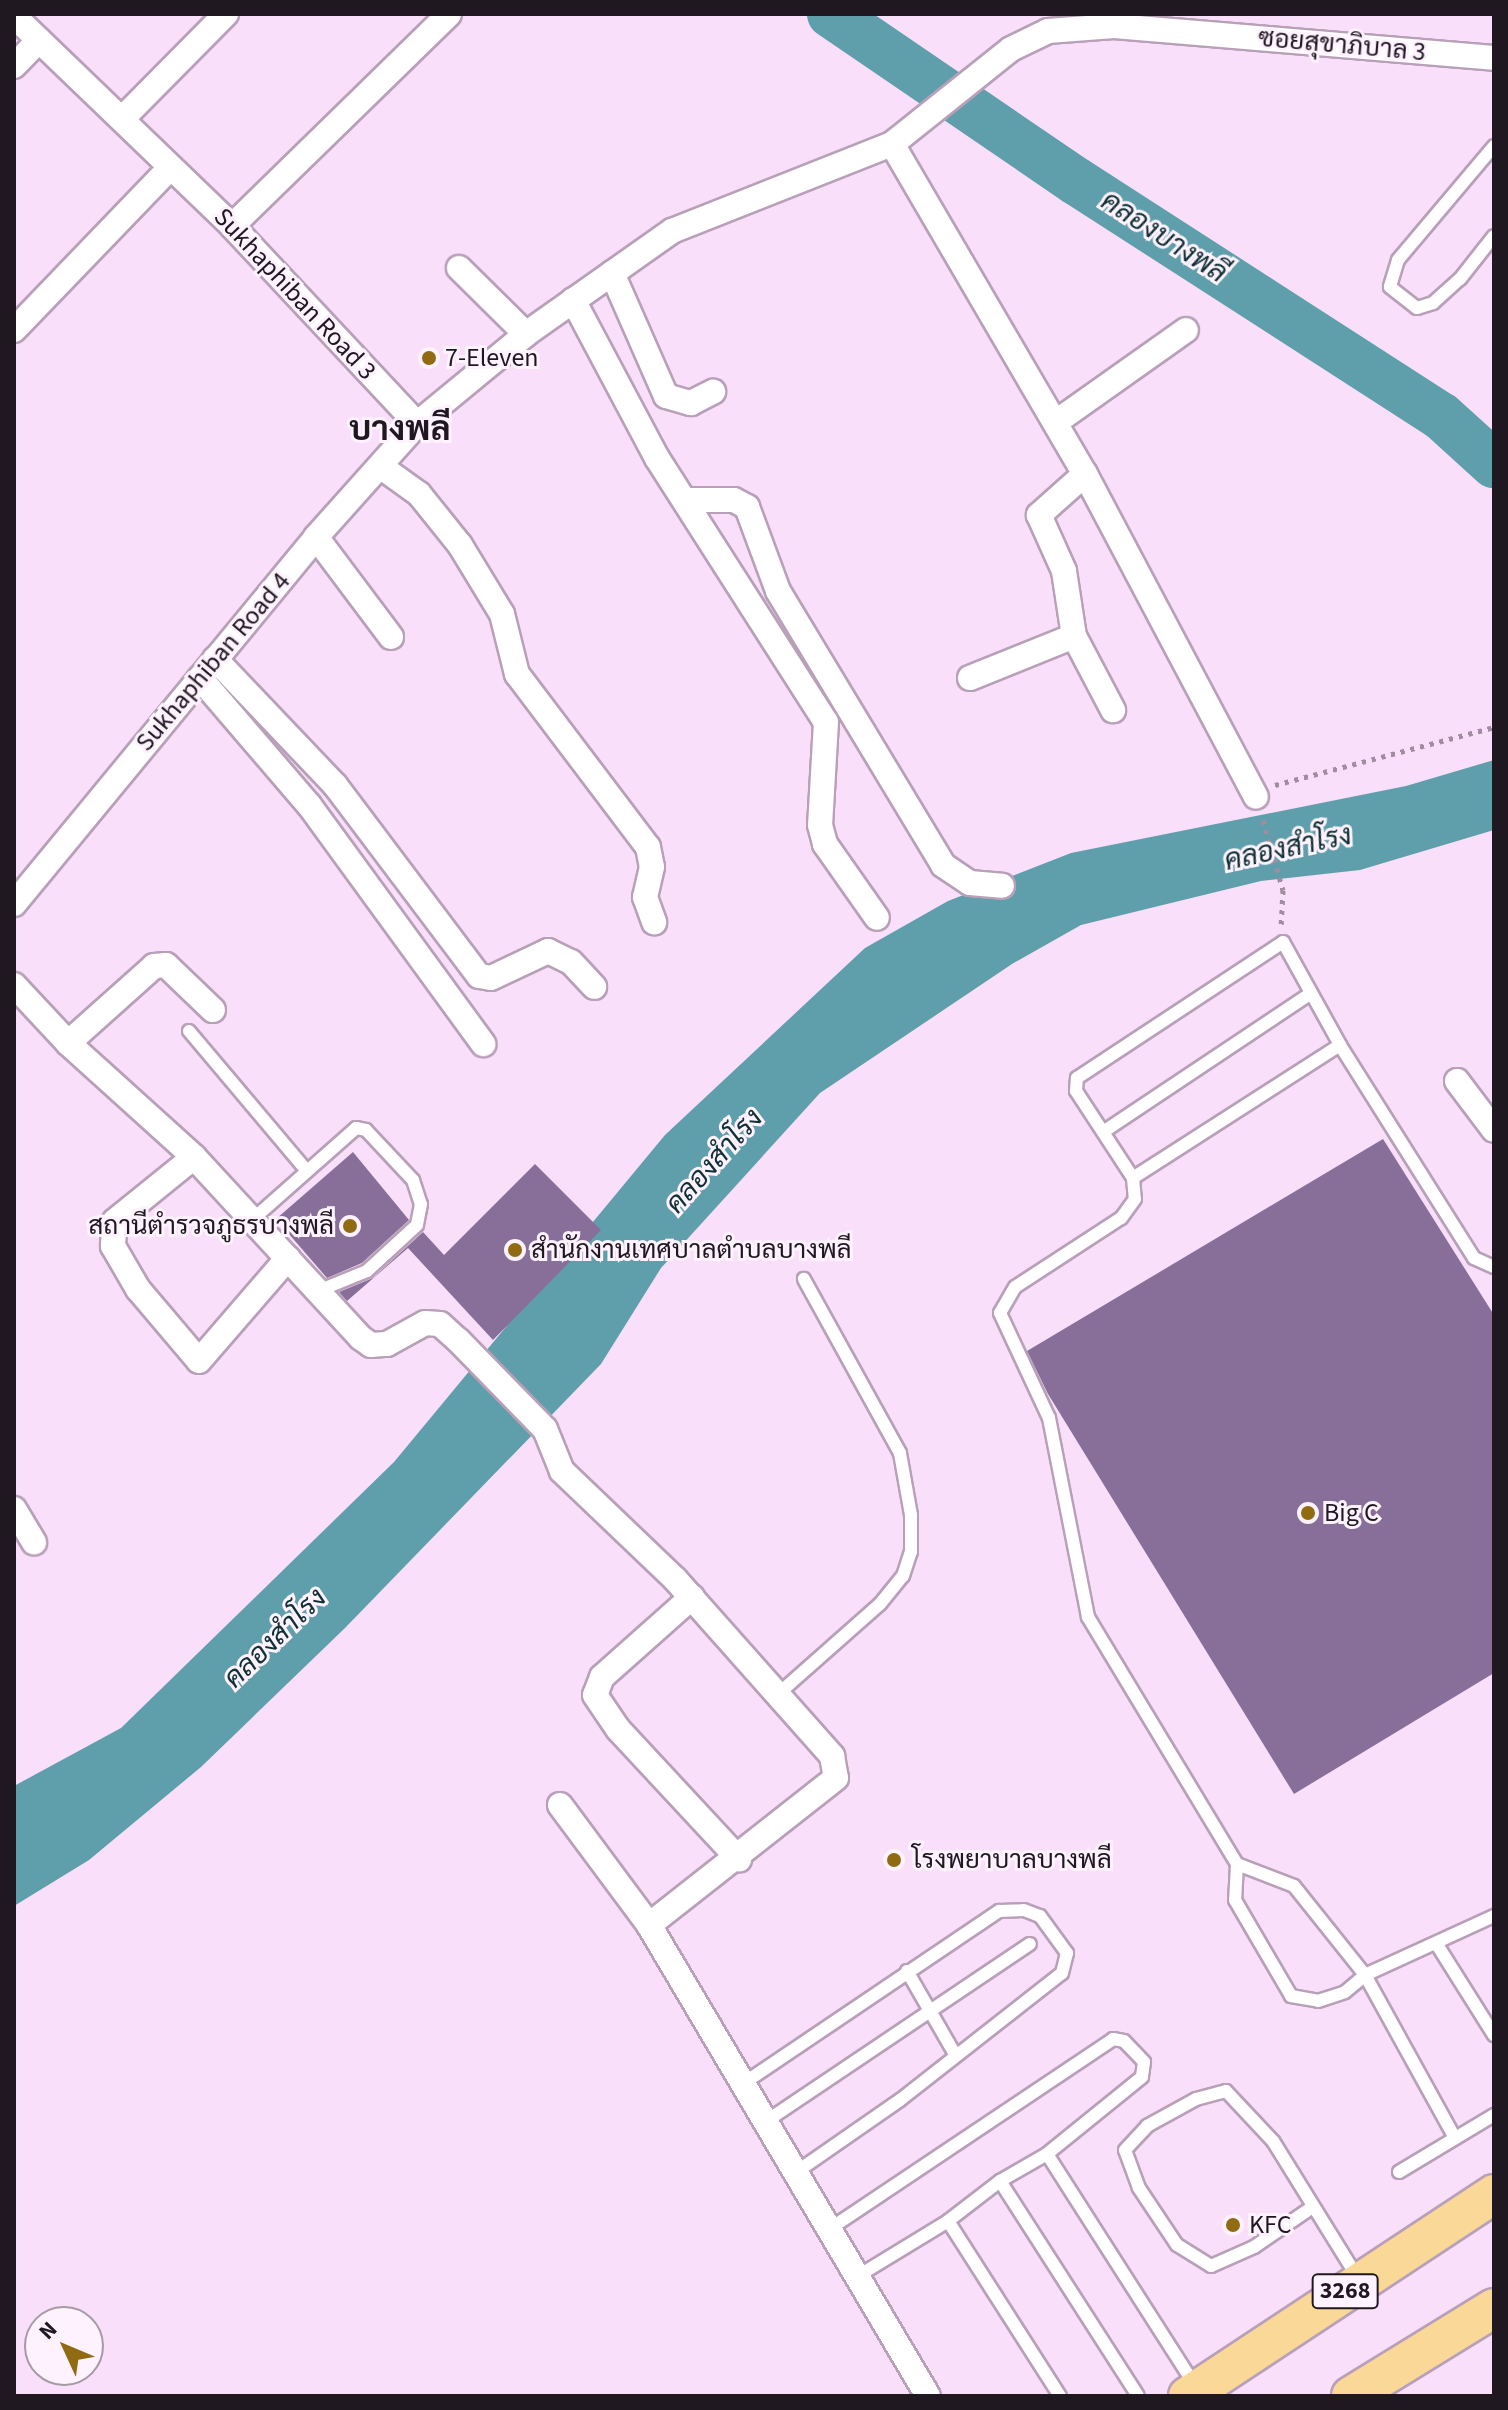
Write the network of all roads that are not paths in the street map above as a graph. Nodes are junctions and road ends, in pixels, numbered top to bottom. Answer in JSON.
{"nodes":[{"id":1,"x":226,"y":14,"type":"edge"},
{"id":2,"x":449,"y":14,"type":"edge"},
{"id":3,"x":27,"y":24,"type":"edge"},
{"id":4,"x":1211,"y":24,"type":"edge"},
{"id":5,"x":1494,"y":58,"type":"edge"},
{"id":6,"x":14,"y":66,"type":"edge"},
{"id":7,"x":122,"y":119,"type":"junction"},
{"id":8,"x":892,"y":144,"type":"junction"},
{"id":9,"x":1494,"y":146,"type":"edge"},
{"id":10,"x":171,"y":167,"type":"junction"},
{"id":11,"x":232,"y":226,"type":"junction"},
{"id":12,"x":1494,"y":236,"type":"edge"},
{"id":13,"x":459,"y":268,"type":"dead end"},
{"id":14,"x":612,"y":273,"type":"junction"},
{"id":15,"x":573,"y":300,"type":"junction"},
{"id":16,"x":14,"y":330,"type":"edge"},
{"id":17,"x":1186,"y":330,"type":"dead end"},
{"id":18,"x":526,"y":334,"type":"junction"},
{"id":19,"x":713,"y":392,"type":"dead end"},
{"id":20,"x":1056,"y":422,"type":"junction"},
{"id":21,"x":417,"y":424,"type":"junction"},
{"id":22,"x":380,"y":466,"type":"junction"},
{"id":23,"x":1085,"y":474,"type":"junction"},
{"id":24,"x":685,"y":500,"type":"junction"},
{"id":25,"x":316,"y":537,"type":"junction"},
{"id":26,"x":1074,"y":636,"type":"junction"},
{"id":27,"x":391,"y":637,"type":"dead end"},
{"id":28,"x":207,"y":668,"type":"junction"},
{"id":29,"x":970,"y":678,"type":"dead end"},
{"id":30,"x":1113,"y":710,"type":"dead end"},
{"id":31,"x":1256,"y":797,"type":"road end"},
{"id":32,"x":1002,"y":886,"type":"dead end"},
{"id":33,"x":14,"y":904,"type":"edge"},
{"id":34,"x":877,"y":918,"type":"dead end"},
{"id":35,"x":654,"y":922,"type":"dead end"},
{"id":36,"x":14,"y":985,"type":"edge"},
{"id":37,"x":594,"y":987,"type":"dead end"},
{"id":38,"x":1310,"y":994,"type":"junction"},
{"id":39,"x":213,"y":1010,"type":"dead end"},
{"id":40,"x":189,"y":1031,"type":"dead end"},
{"id":41,"x":68,"y":1043,"type":"junction"},
{"id":42,"x":483,"y":1044,"type":"dead end"},
{"id":43,"x":1340,"y":1045,"type":"junction"},
{"id":44,"x":1457,"y":1081,"type":"dead end"},
{"id":45,"x":1494,"y":1130,"type":"edge"},
{"id":46,"x":1103,"y":1132,"type":"junction"},
{"id":47,"x":194,"y":1157,"type":"junction"},
{"id":48,"x":307,"y":1171,"type":"junction"},
{"id":49,"x":1133,"y":1178,"type":"junction"},
{"id":50,"x":252,"y":1220,"type":"junction"},
{"id":51,"x":288,"y":1258,"type":"junction"},
{"id":52,"x":1494,"y":1267,"type":"edge"},
{"id":53,"x":804,"y":1279,"type":"dead end"},
{"id":54,"x":318,"y":1291,"type":"junction"},
{"id":55,"x":14,"y":1509,"type":"edge"},
{"id":56,"x":34,"y":1542,"type":"dead end"},
{"id":57,"x":692,"y":1597,"type":"junction"},
{"id":58,"x":777,"y":1695,"type":"junction"},
{"id":59,"x":560,"y":1805,"type":"dead end"},
{"id":60,"x":739,"y":1859,"type":"junction"},
{"id":61,"x":1237,"y":1864,"type":"junction"},
{"id":62,"x":1494,"y":1916,"type":"edge"},
{"id":63,"x":649,"y":1925,"type":"junction"},
{"id":64,"x":1436,"y":1943,"type":"junction"},
{"id":65,"x":1030,"y":1944,"type":"dead end"},
{"id":66,"x":907,"y":1971,"type":"junction"},
{"id":67,"x":1365,"y":1975,"type":"junction"},
{"id":68,"x":928,"y":2011,"type":"junction"},
{"id":69,"x":1494,"y":2035,"type":"edge"},
{"id":70,"x":955,"y":2054,"type":"junction"},
{"id":71,"x":744,"y":2083,"type":"junction"},
{"id":72,"x":1494,"y":2115,"type":"edge"},
{"id":73,"x":765,"y":2122,"type":"junction"},
{"id":74,"x":1455,"y":2138,"type":"junction"},
{"id":75,"x":1047,"y":2154,"type":"junction"},
{"id":76,"x":1399,"y":2172,"type":"dead end"},
{"id":77,"x":795,"y":2173,"type":"junction"},
{"id":78,"x":1000,"y":2181,"type":"junction"},
{"id":79,"x":1494,"y":2194,"type":"edge"},
{"id":80,"x":1311,"y":2208,"type":"junction"},
{"id":81,"x":948,"y":2221,"type":"junction"},
{"id":82,"x":840,"y":2222,"type":"dead end"},
{"id":83,"x":858,"y":2276,"type":"junction"},
{"id":84,"x":1359,"y":2281,"type":"junction"},
{"id":85,"x":1494,"y":2308,"type":"edge"},
{"id":86,"x":1193,"y":2393,"type":"edge"},
{"id":87,"x":928,"y":2396,"type":"edge"},
{"id":88,"x":1060,"y":2396,"type":"edge"},
{"id":89,"x":1138,"y":2396,"type":"edge"},
{"id":90,"x":1351,"y":2396,"type":"edge"}],
"edges":[{"from":1,"to":7,"type":"street"},
{"from":2,"to":11,"type":"street"},
{"from":3,"to":6,"type":"street"},
{"from":3,"to":7,"type":"street","name":"Sukhaphiban Road 3"},
{"from":4,"to":5,"type":"street","name":"ซอยสุขาภิบาล 3"},
{"from":4,"to":8,"type":"street","name":"ซอยสุขาภิบาล 3"},
{"from":7,"to":10,"type":"street","name":"Sukhaphiban Road 3"},
{"from":8,"to":14,"type":"street"},
{"from":8,"to":20,"type":"street"},
{"from":9,"to":12,"type":"lane"},
{"from":10,"to":11,"type":"street","name":"Sukhaphiban Road 3"},
{"from":10,"to":16,"type":"street"},
{"from":11,"to":21,"type":"street","name":"Sukhaphiban Road 3"},
{"from":13,"to":18,"type":"street"},
{"from":14,"to":15,"type":"street"},
{"from":14,"to":19,"type":"street"},
{"from":15,"to":18,"type":"street"},
{"from":15,"to":24,"type":"street"},
{"from":17,"to":20,"type":"street"},
{"from":18,"to":21,"type":"street"},
{"from":20,"to":23,"type":"street"},
{"from":21,"to":22,"type":"street","name":"Sukhaphiban Road 4"},
{"from":22,"to":25,"type":"street","name":"Sukhaphiban Road 4"},
{"from":22,"to":35,"type":"street"},
{"from":23,"to":26,"type":"street"},
{"from":23,"to":31,"type":"street"},
{"from":24,"to":32,"type":"street"},
{"from":24,"to":34,"type":"street"},
{"from":25,"to":27,"type":"street"},
{"from":25,"to":28,"type":"street","name":"Sukhaphiban Road 4"},
{"from":26,"to":29,"type":"street"},
{"from":26,"to":30,"type":"street"},
{"from":28,"to":33,"type":"street","name":"Sukhaphiban Road 4"},
{"from":28,"to":37,"type":"street"},
{"from":28,"to":42,"type":"street"},
{"from":36,"to":41,"type":"street"},
{"from":38,"to":43,"type":"lane"},
{"from":38,"to":46,"type":"lane"},
{"from":38,"to":46,"type":"lane"},
{"from":39,"to":41,"type":"street"},
{"from":40,"to":48,"type":"lane"},
{"from":41,"to":47,"type":"street"},
{"from":43,"to":49,"type":"lane"},
{"from":43,"to":52,"type":"lane"},
{"from":44,"to":45,"type":"street"},
{"from":46,"to":49,"type":"lane"},
{"from":47,"to":50,"type":"street"},
{"from":47,"to":51,"type":"street"},
{"from":48,"to":50,"type":"lane"},
{"from":48,"to":54,"type":"lane"},
{"from":49,"to":61,"type":"lane"},
{"from":50,"to":51,"type":"street"},
{"from":51,"to":54,"type":"street"},
{"from":53,"to":58,"type":"lane"},
{"from":54,"to":57,"type":"street"},
{"from":55,"to":56,"type":"street"},
{"from":57,"to":58,"type":"street"},
{"from":57,"to":60,"type":"street"},
{"from":58,"to":60,"type":"street"},
{"from":59,"to":63,"type":"street"},
{"from":60,"to":63,"type":"street"},
{"from":61,"to":67,"type":"lane"},
{"from":61,"to":67,"type":"lane"},
{"from":62,"to":64,"type":"lane"},
{"from":63,"to":71,"type":"street"},
{"from":64,"to":67,"type":"lane"},
{"from":64,"to":69,"type":"lane"},
{"from":65,"to":68,"type":"lane"},
{"from":66,"to":68,"type":"lane"},
{"from":66,"to":70,"type":"lane"},
{"from":66,"to":71,"type":"lane"},
{"from":67,"to":74,"type":"lane"},
{"from":68,"to":70,"type":"lane"},
{"from":68,"to":73,"type":"lane"},
{"from":70,"to":77,"type":"lane"},
{"from":71,"to":73,"type":"street"},
{"from":72,"to":74,"type":"lane"},
{"from":73,"to":77,"type":"street"},
{"from":74,"to":76,"type":"lane"},
{"from":75,"to":78,"type":"lane"},
{"from":75,"to":82,"type":"lane"},
{"from":75,"to":86,"type":"lane"},
{"from":77,"to":83,"type":"street"},
{"from":78,"to":81,"type":"lane"},
{"from":78,"to":89,"type":"lane"},
{"from":79,"to":84,"type":"main road","number":"3268"},
{"from":80,"to":80,"type":"lane"},
{"from":80,"to":84,"type":"lane"},
{"from":81,"to":83,"type":"lane"},
{"from":81,"to":88,"type":"lane"},
{"from":83,"to":87,"type":"street"},
{"from":84,"to":86,"type":"main road","number":"3268"},
{"from":85,"to":90,"type":"main road"}]}
